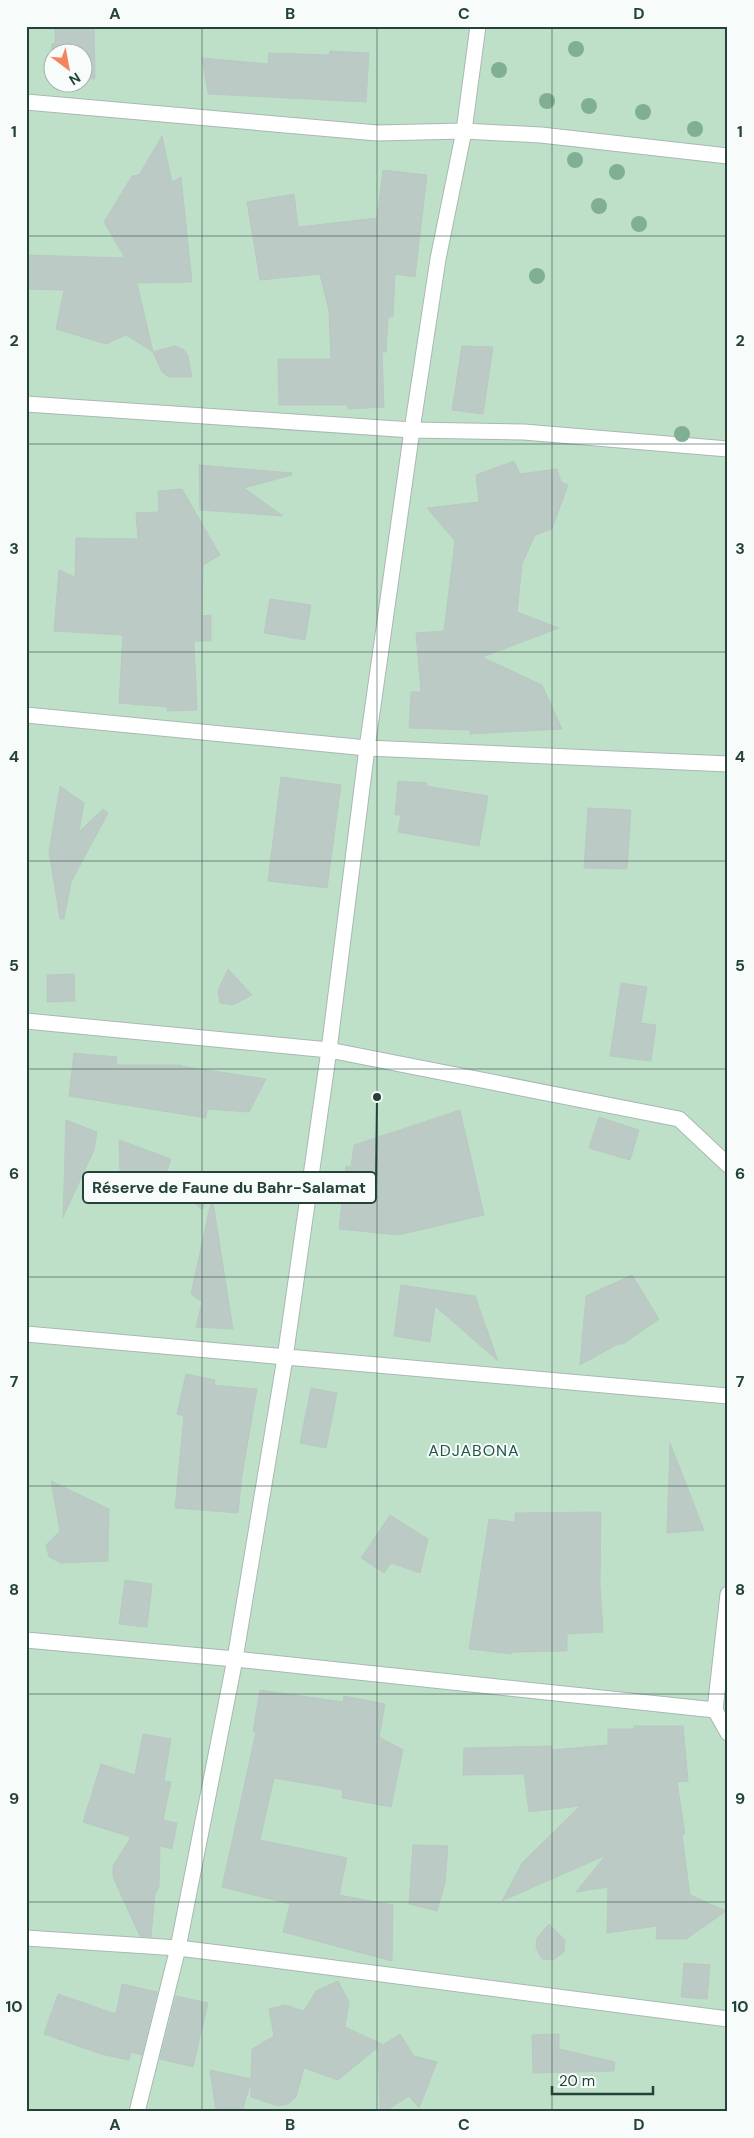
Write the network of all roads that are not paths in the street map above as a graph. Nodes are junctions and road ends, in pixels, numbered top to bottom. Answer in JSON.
{"nodes":[{"id":1,"x":478,"y":26,"type":"edge"},
{"id":2,"x":26,"y":102,"type":"edge"},
{"id":3,"x":464,"y":131,"type":"junction"},
{"id":4,"x":728,"y":156,"type":"edge"},
{"id":5,"x":26,"y":404,"type":"edge"},
{"id":6,"x":412,"y":430,"type":"junction"},
{"id":7,"x":728,"y":449,"type":"edge"},
{"id":8,"x":26,"y":715,"type":"edge"},
{"id":9,"x":367,"y":748,"type":"junction"},
{"id":10,"x":728,"y":764,"type":"edge"},
{"id":11,"x":26,"y":1021,"type":"edge"},
{"id":12,"x":329,"y":1050,"type":"junction"},
{"id":13,"x":728,"y":1165,"type":"edge"},
{"id":14,"x":26,"y":1334,"type":"edge"},
{"id":15,"x":285,"y":1358,"type":"junction"},
{"id":16,"x":728,"y":1396,"type":"edge"},
{"id":17,"x":728,"y":1594,"type":"edge"},
{"id":18,"x":26,"y":1640,"type":"edge"},
{"id":19,"x":235,"y":1659,"type":"junction"},
{"id":20,"x":714,"y":1710,"type":"junction"},
{"id":21,"x":728,"y":1733,"type":"edge"},
{"id":22,"x":26,"y":1938,"type":"edge"},
{"id":23,"x":178,"y":1948,"type":"junction"},
{"id":24,"x":728,"y":2019,"type":"edge"},
{"id":25,"x":137,"y":2112,"type":"edge"}],
"edges":[{"from":1,"to":3,"type":"street"},
{"from":2,"to":3,"type":"street"},
{"from":3,"to":4,"type":"street"},
{"from":3,"to":6,"type":"street"},
{"from":5,"to":6,"type":"street"},
{"from":6,"to":7,"type":"street"},
{"from":6,"to":9,"type":"street"},
{"from":8,"to":9,"type":"street"},
{"from":9,"to":10,"type":"street"},
{"from":9,"to":12,"type":"street"},
{"from":11,"to":12,"type":"street"},
{"from":12,"to":13,"type":"street"},
{"from":12,"to":15,"type":"street"},
{"from":14,"to":15,"type":"street"},
{"from":15,"to":16,"type":"street"},
{"from":15,"to":19,"type":"street"},
{"from":17,"to":20,"type":"street"},
{"from":18,"to":19,"type":"street"},
{"from":19,"to":20,"type":"street"},
{"from":19,"to":23,"type":"street"},
{"from":20,"to":21,"type":"street"},
{"from":22,"to":23,"type":"street"},
{"from":23,"to":24,"type":"street"},
{"from":23,"to":25,"type":"street"}]}
